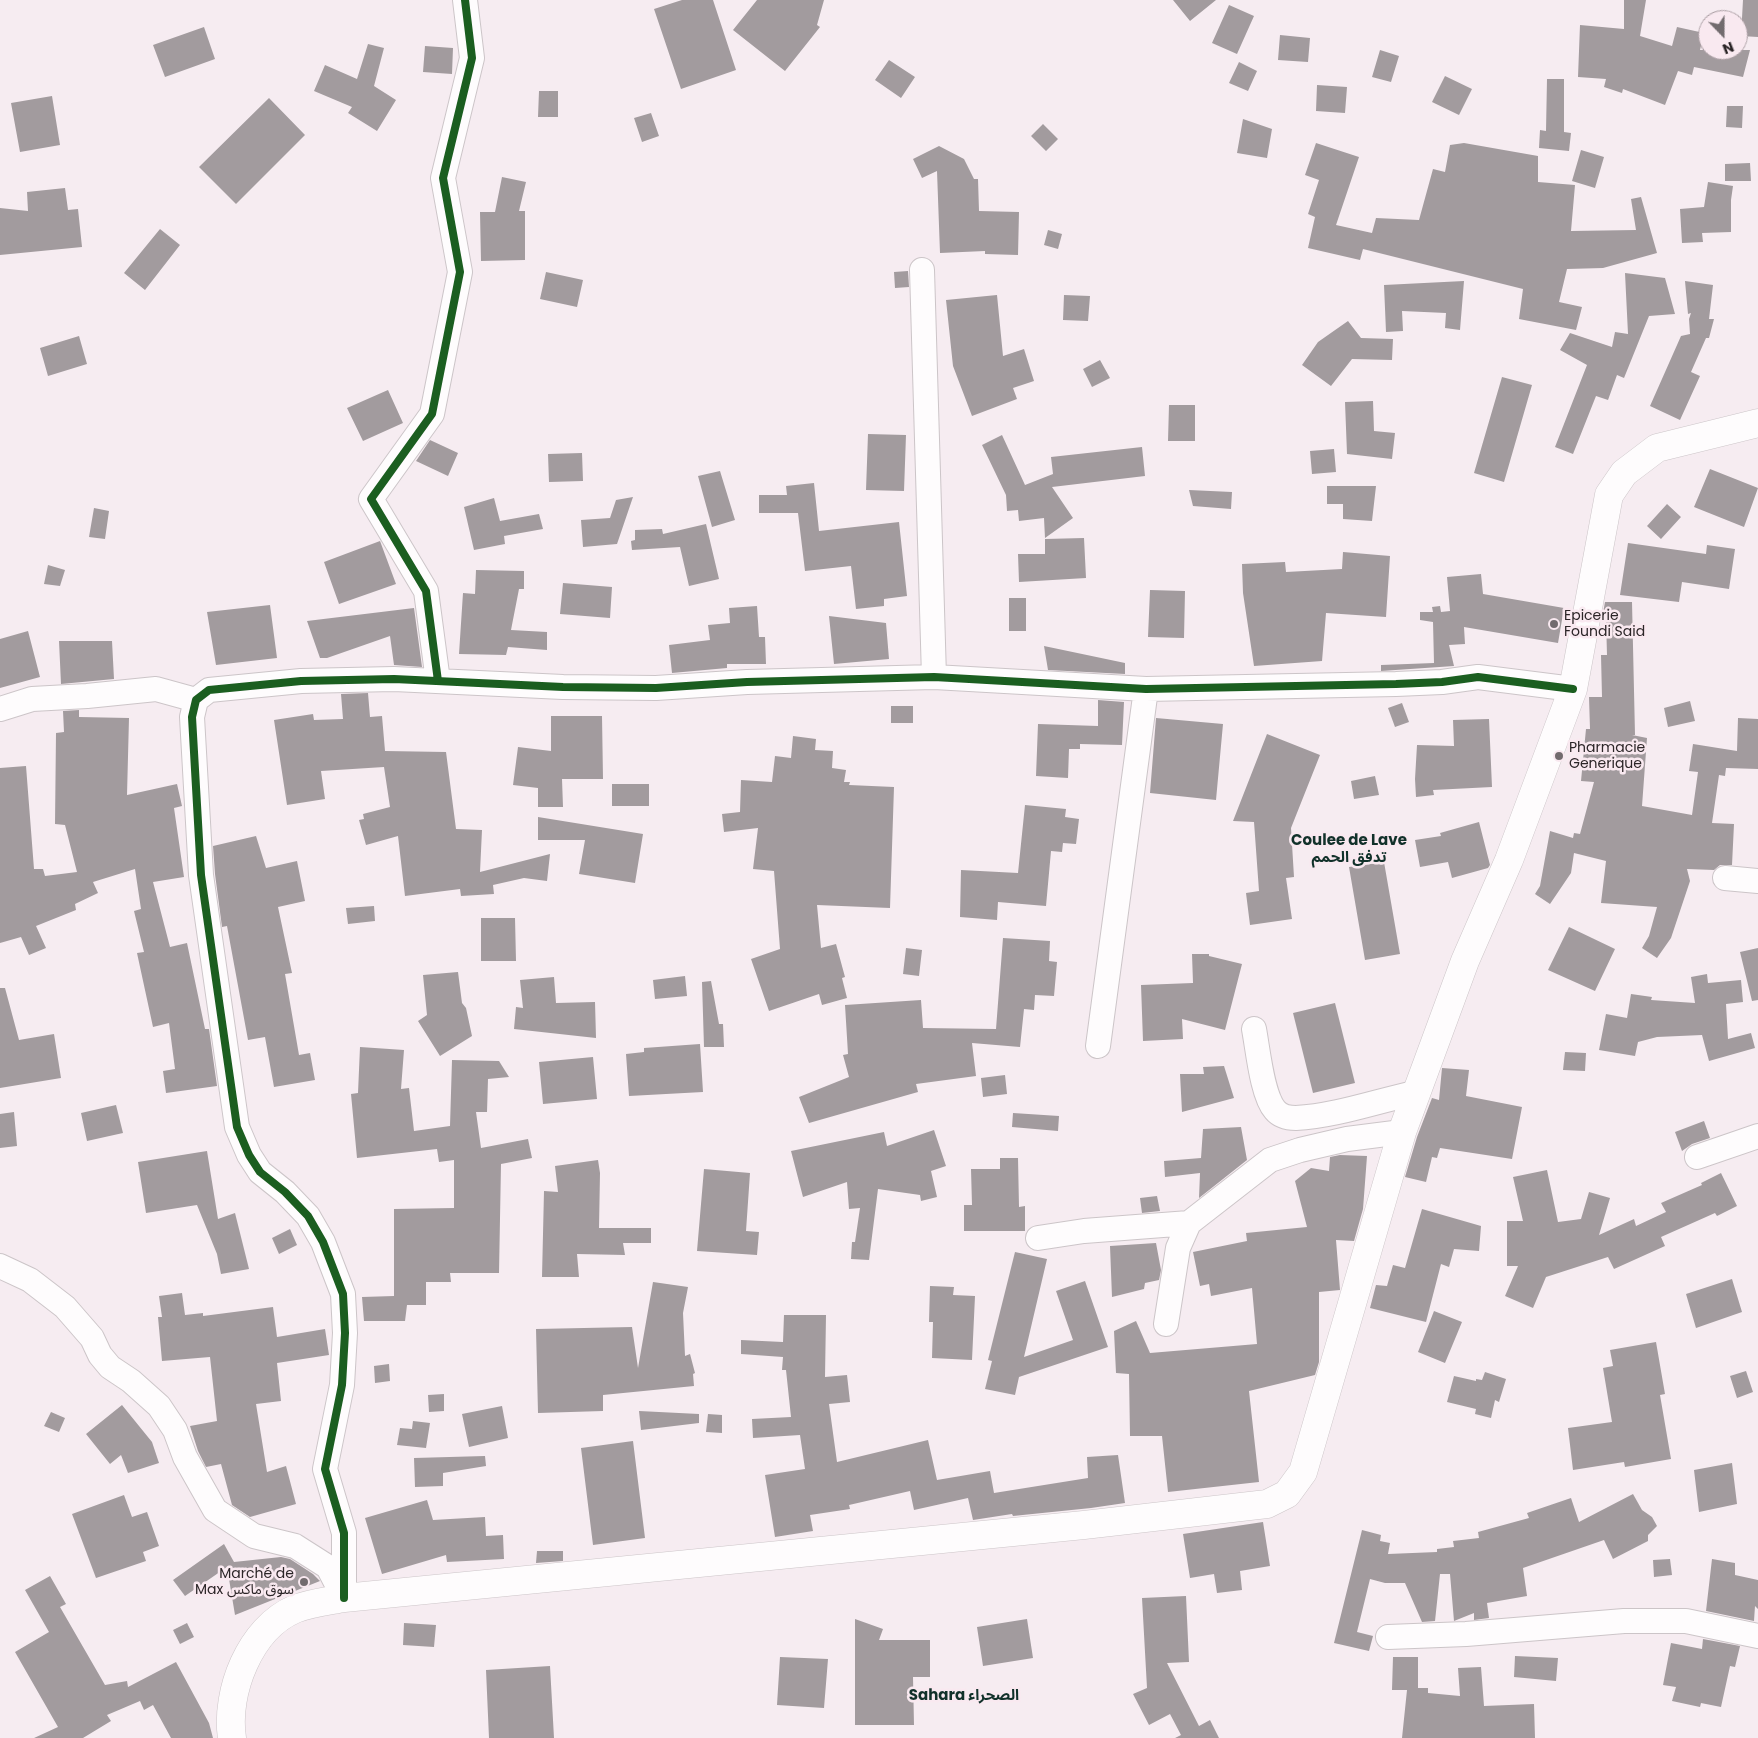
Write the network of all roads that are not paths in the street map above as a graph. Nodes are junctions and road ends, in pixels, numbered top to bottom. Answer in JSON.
{"nodes":[{"id":1,"x":465,"y":0,"type":"edge"},
{"id":2,"x":922,"y":270,"type":"dead end"},
{"id":3,"x":1758,"y":423,"type":"edge"},
{"id":4,"x":934,"y":677,"type":"junction"},
{"id":5,"x":438,"y":681,"type":"junction"},
{"id":6,"x":1146,"y":689,"type":"junction"},
{"id":7,"x":1573,"y":689,"type":"junction"},
{"id":8,"x":196,"y":700,"type":"junction"},
{"id":9,"x":0,"y":709,"type":"edge"},
{"id":10,"x":1725,"y":878,"type":"dead end"},
{"id":11,"x":1758,"y":881,"type":"edge"},
{"id":12,"x":1254,"y":1029,"type":"dead end"},
{"id":13,"x":1098,"y":1046,"type":"dead end"},
{"id":14,"x":1416,"y":1093,"type":"junction"},
{"id":15,"x":1402,"y":1132,"type":"junction"},
{"id":16,"x":1757,"y":1138,"type":"edge"},
{"id":17,"x":1697,"y":1157,"type":"dead end"},
{"id":18,"x":1189,"y":1223,"type":"junction"},
{"id":19,"x":1038,"y":1238,"type":"dead end"},
{"id":20,"x":0,"y":1266,"type":"edge"},
{"id":21,"x":1166,"y":1324,"type":"dead end"},
{"id":22,"x":344,"y":1598,"type":"junction"},
{"id":23,"x":1758,"y":1636,"type":"edge"},
{"id":24,"x":1388,"y":1637,"type":"dead end"},
{"id":25,"x":232,"y":1738,"type":"edge"}],
"edges":[{"from":1,"to":5,"type":"street"},
{"from":2,"to":4,"type":"street"},
{"from":3,"to":7,"type":"main road"},
{"from":4,"to":5,"type":"street"},
{"from":4,"to":6,"type":"street"},
{"from":5,"to":8,"type":"street"},
{"from":6,"to":7,"type":"street"},
{"from":6,"to":13,"type":"street"},
{"from":7,"to":14,"type":"main road"},
{"from":8,"to":9,"type":"street"},
{"from":8,"to":22,"type":"street"},
{"from":10,"to":11,"type":"street"},
{"from":12,"to":14,"type":"street"},
{"from":14,"to":15,"type":"main road"},
{"from":15,"to":18,"type":"street"},
{"from":15,"to":22,"type":"main road"},
{"from":16,"to":17,"type":"street"},
{"from":18,"to":19,"type":"street"},
{"from":18,"to":21,"type":"street"},
{"from":20,"to":22,"type":"street"},
{"from":22,"to":25,"type":"main road"},
{"from":23,"to":24,"type":"street"}]}
